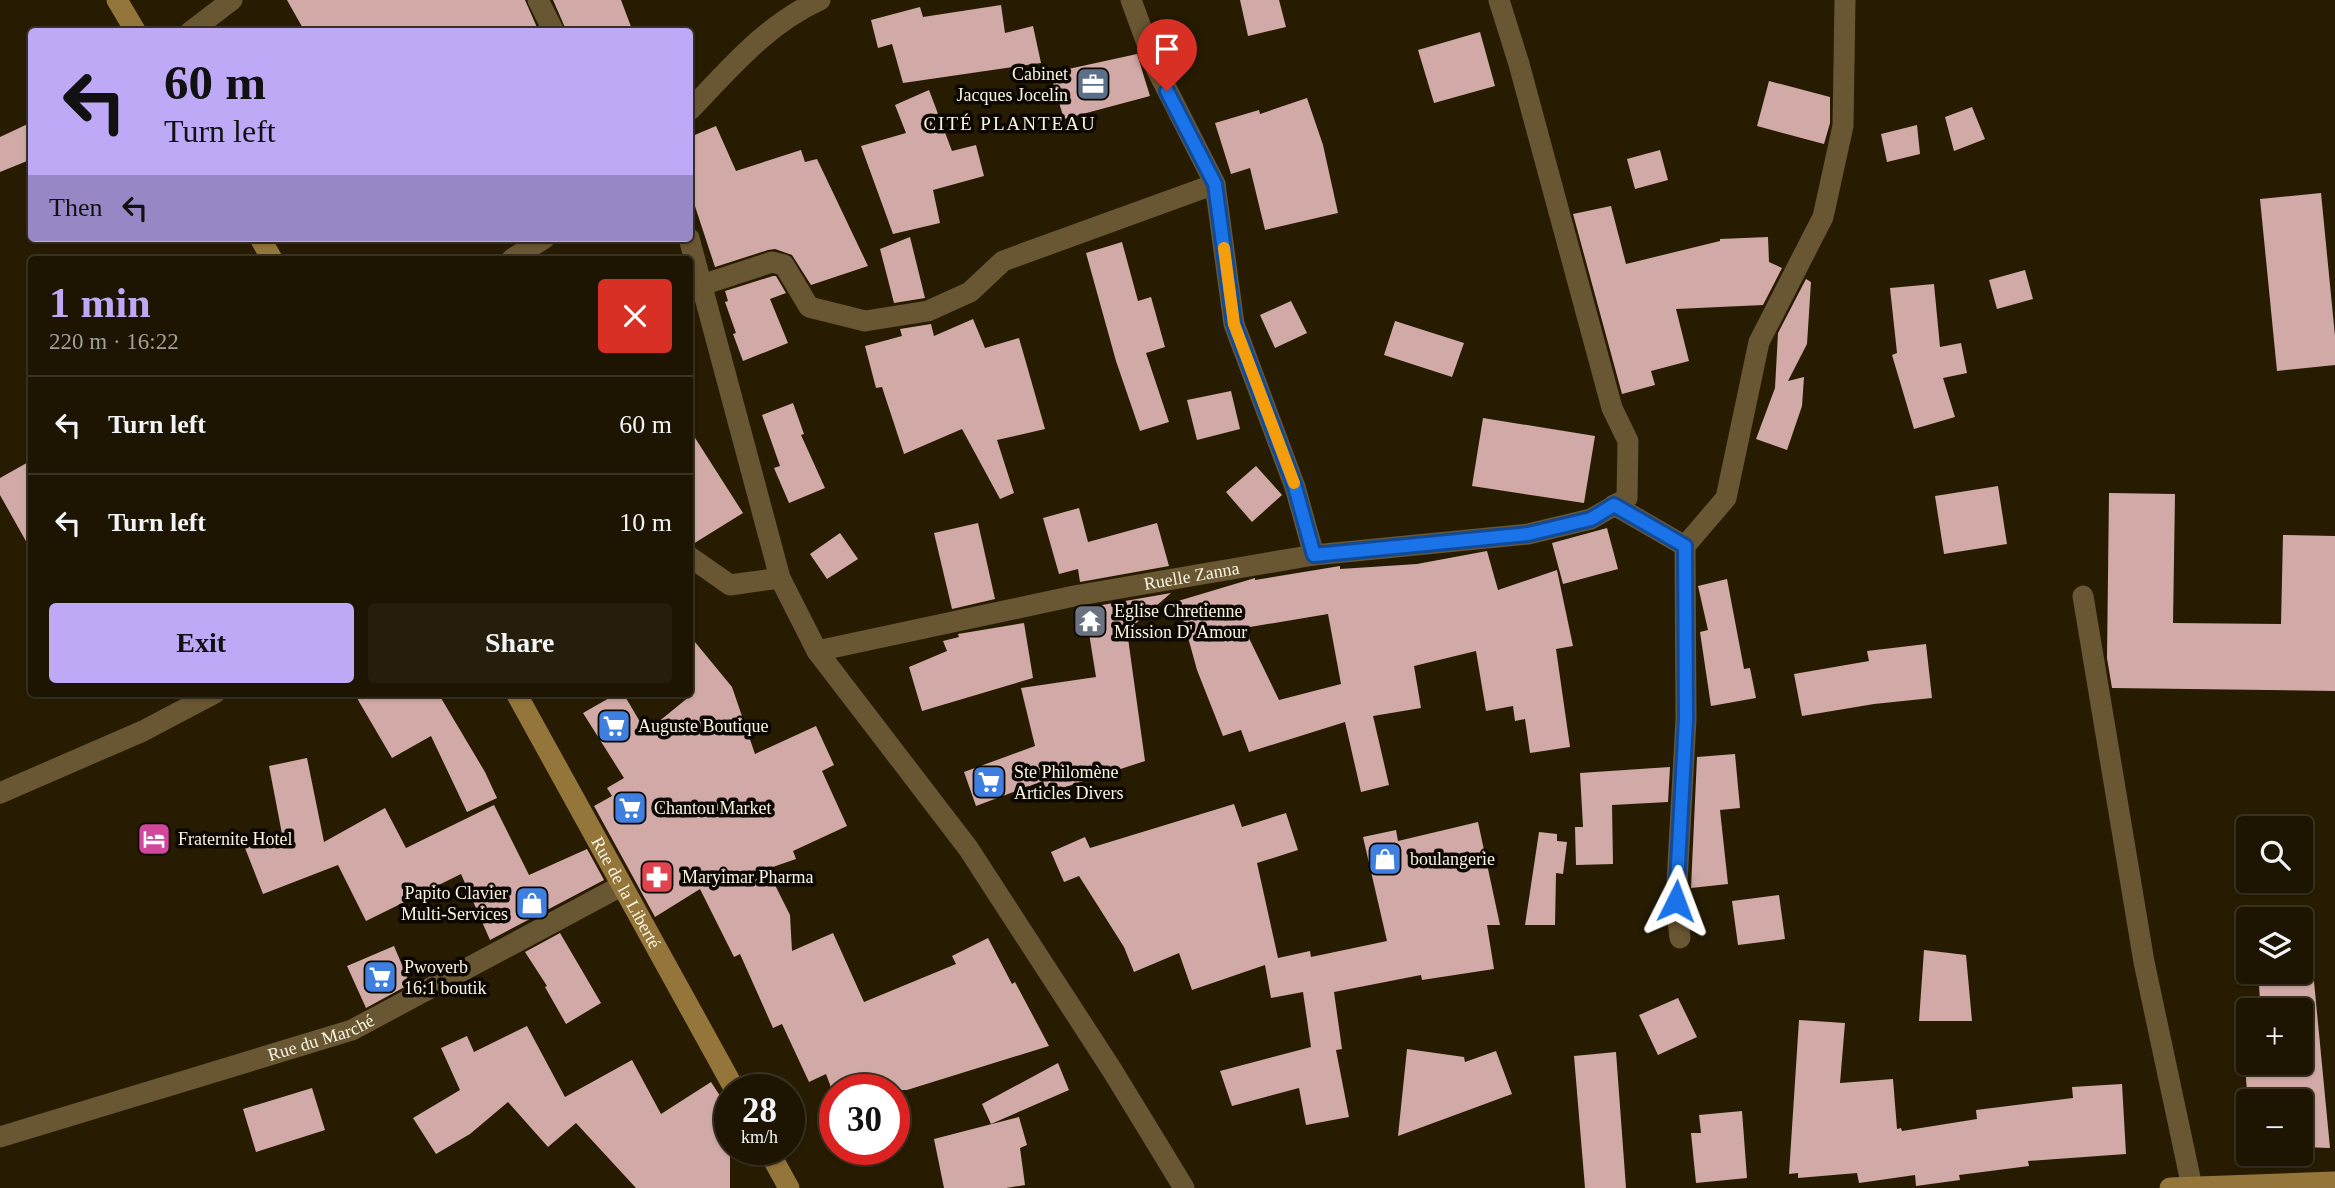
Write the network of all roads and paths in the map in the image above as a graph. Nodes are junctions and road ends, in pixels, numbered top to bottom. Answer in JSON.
{"nodes":[{"id":1,"x":117,"y":0,"type":"edge"},
{"id":2,"x":232,"y":0,"type":"edge"},
{"id":3,"x":538,"y":0,"type":"edge"},
{"id":4,"x":820,"y":0,"type":"edge"},
{"id":5,"x":1131,"y":0,"type":"edge"},
{"id":6,"x":1499,"y":0,"type":"edge"},
{"id":7,"x":1845,"y":0,"type":"edge"},
{"id":8,"x":134,"y":28,"type":"edge"},
{"id":9,"x":195,"y":28,"type":"edge"},
{"id":10,"x":552,"y":28,"type":"edge"},
{"id":11,"x":693,"y":107,"type":"edge"},
{"id":12,"x":1215,"y":184,"type":"junction"},
{"id":13,"x":539,"y":242,"type":"edge"},
{"id":14,"x":691,"y":242,"type":"edge"},
{"id":15,"x":517,"y":256,"type":"edge"},
{"id":16,"x":702,"y":285,"type":"junction"},
{"id":17,"x":1614,"y":505,"type":"junction"},
{"id":18,"x":1685,"y":546,"type":"junction"},
{"id":19,"x":1314,"y":555,"type":"junction"},
{"id":20,"x":693,"y":560,"type":"edge"},
{"id":21,"x":780,"y":578,"type":"junction"},
{"id":22,"x":2083,"y":596,"type":"dead end"},
{"id":23,"x":817,"y":652,"type":"junction"},
{"id":24,"x":207,"y":697,"type":"edge"},
{"id":25,"x":518,"y":697,"type":"edge"},
{"id":26,"x":0,"y":793,"type":"edge"},
{"id":27,"x":621,"y":886,"type":"junction"},
{"id":28,"x":1680,"y":938,"type":"dead end"},
{"id":29,"x":725,"y":1074,"type":"edge"},
{"id":30,"x":0,"y":1136,"type":"edge"},
{"id":31,"x":776,"y":1165,"type":"edge"},
{"id":32,"x":2335,"y":1182,"type":"edge"},
{"id":33,"x":2192,"y":1187,"type":"edge"},
{"id":34,"x":789,"y":1188,"type":"edge"},
{"id":35,"x":1184,"y":1188,"type":"edge"},
{"id":36,"x":2170,"y":1188,"type":"edge"}],
"edges":[{"from":1,"to":8,"type":"street"},
{"from":2,"to":9,"type":"street"},
{"from":3,"to":10,"type":"street"},
{"from":4,"to":11,"type":"street"},
{"from":5,"to":12,"type":"street"},
{"from":6,"to":17,"type":"street"},
{"from":7,"to":18,"type":"street"},
{"from":12,"to":16,"type":"street"},
{"from":12,"to":19,"type":"street"},
{"from":13,"to":15,"type":"street"},
{"from":14,"to":16,"type":"street"},
{"from":16,"to":21,"type":"street"},
{"from":17,"to":18,"type":"street"},
{"from":17,"to":19,"type":"street","name":"Ruelle Zanna"},
{"from":18,"to":28,"type":"street"},
{"from":19,"to":23,"type":"street","name":"Ruelle Zanna"},
{"from":20,"to":21,"type":"street"},
{"from":21,"to":23,"type":"street"},
{"from":22,"to":33,"type":"street"},
{"from":23,"to":35,"type":"street"},
{"from":24,"to":26,"type":"street"},
{"from":25,"to":27,"type":"street","name":"Rue de la Liberté"},
{"from":27,"to":29,"type":"street","name":"Rue de la Liberté"},
{"from":27,"to":30,"type":"street","name":"Rue du Marché"},
{"from":31,"to":34,"type":"street"},
{"from":32,"to":33,"type":"street"},
{"from":33,"to":36,"type":"street"}]}
